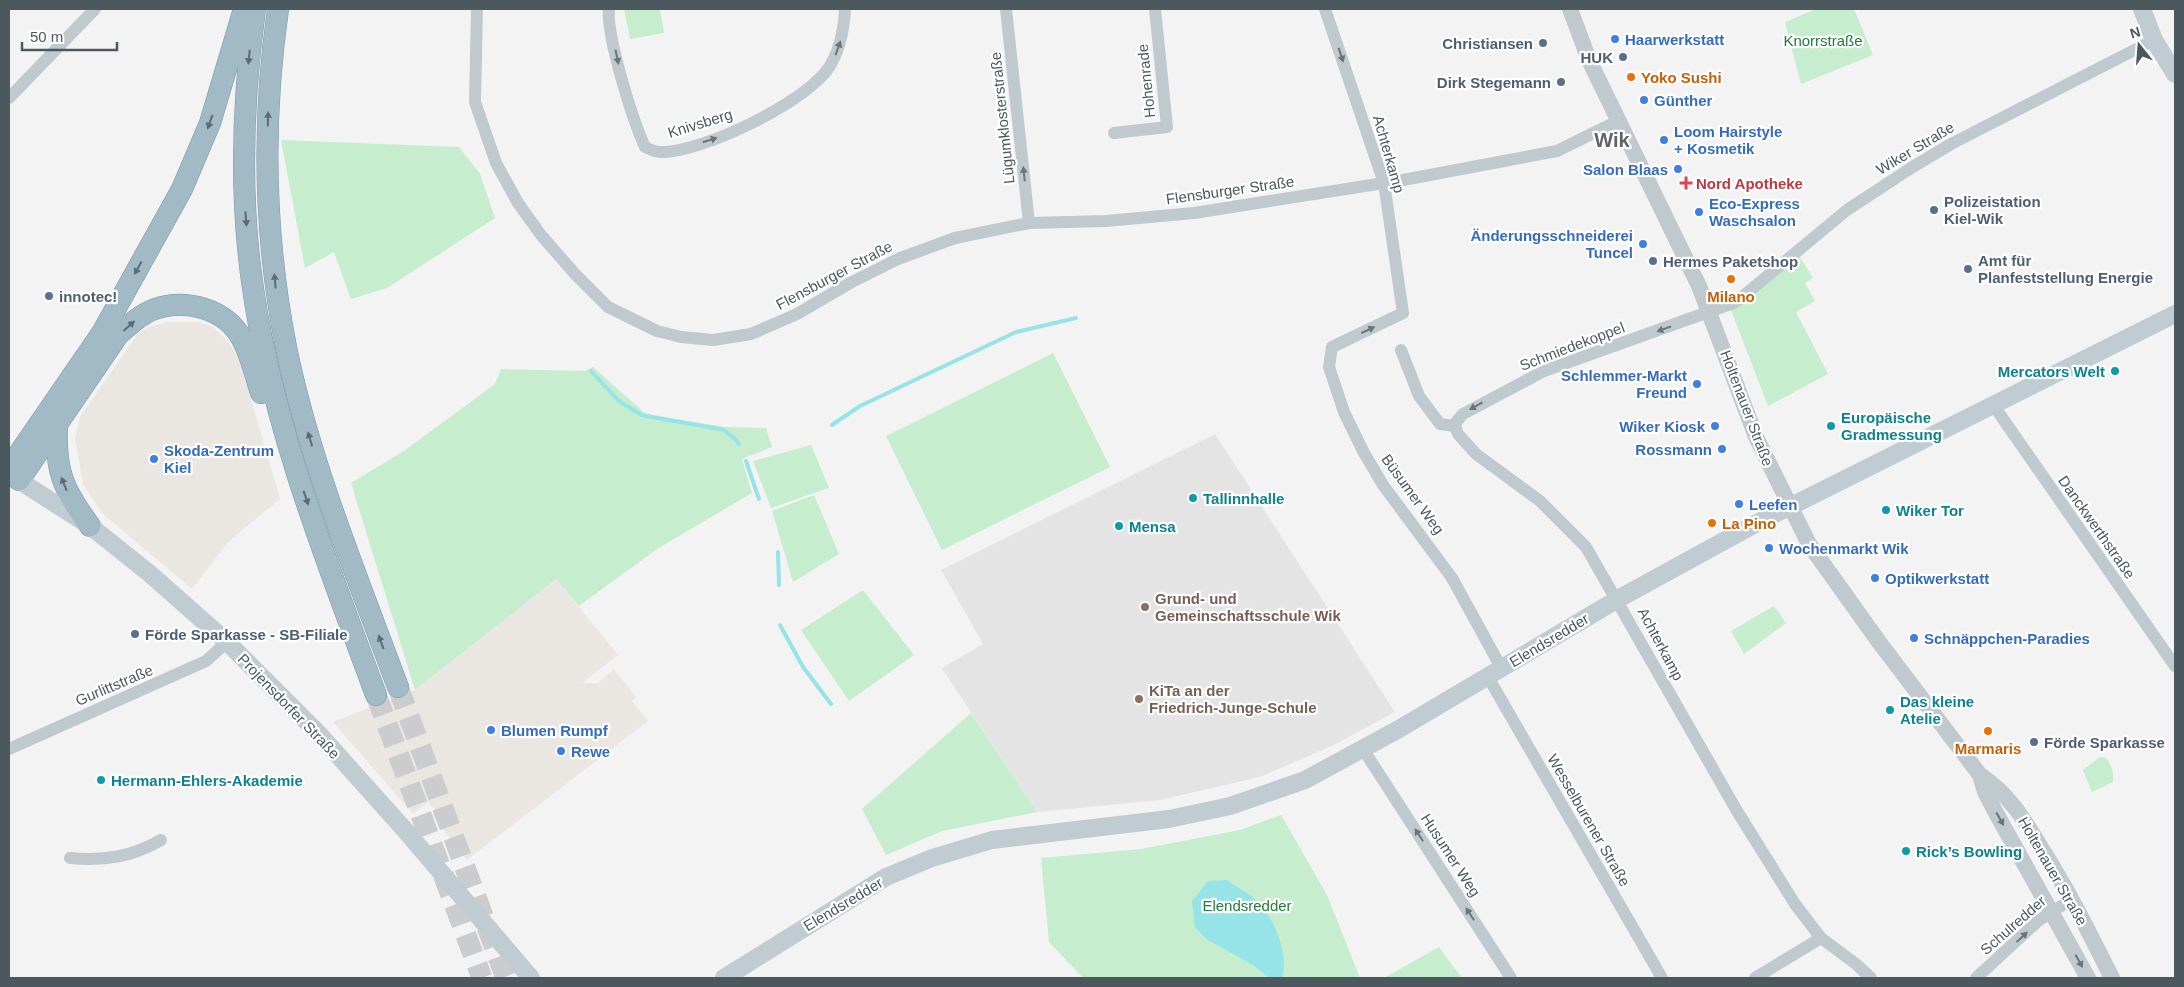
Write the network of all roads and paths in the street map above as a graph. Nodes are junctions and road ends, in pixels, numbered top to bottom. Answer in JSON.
{"nodes":[{"id":1,"x":96,"y":9,"type":"edge"},
{"id":2,"x":244,"y":9,"type":"edge"},
{"id":3,"x":255,"y":9,"type":"edge"},
{"id":4,"x":278,"y":9,"type":"edge"},
{"id":5,"x":477,"y":9,"type":"edge"},
{"id":6,"x":610,"y":9,"type":"edge"},
{"id":7,"x":845,"y":9,"type":"edge"},
{"id":8,"x":1006,"y":9,"type":"edge"},
{"id":9,"x":1155,"y":9,"type":"edge"},
{"id":10,"x":1325,"y":9,"type":"edge"},
{"id":11,"x":1570,"y":9,"type":"edge"},
{"id":12,"x":2142,"y":9,"type":"edge"},
{"id":13,"x":2154,"y":40,"type":"junction"},
{"id":14,"x":2175,"y":74,"type":"edge"},
{"id":15,"x":9,"y":98,"type":"edge"},
{"id":16,"x":1618,"y":121,"type":"junction"},
{"id":17,"x":1114,"y":133,"type":"dead end"},
{"id":18,"x":1384,"y":183,"type":"junction"},
{"id":19,"x":1030,"y":223,"type":"junction"},
{"id":20,"x":1710,"y":312,"type":"junction"},
{"id":21,"x":1403,"y":314,"type":"joint"},
{"id":22,"x":2175,"y":314,"type":"edge"},
{"id":23,"x":1401,"y":350,"type":"dead end"},
{"id":24,"x":1994,"y":406,"type":"junction"},
{"id":25,"x":57,"y":426,"type":"junction"},
{"id":26,"x":1455,"y":426,"type":"junction"},
{"id":27,"x":32,"y":434,"type":"junction"},
{"id":28,"x":9,"y":448,"type":"edge"},
{"id":29,"x":290,"y":452,"type":"junction"},
{"id":30,"x":12,"y":474,"type":"edge"},
{"id":31,"x":1790,"y":507,"type":"junction"},
{"id":32,"x":90,"y":526,"type":"junction"},
{"id":33,"x":1618,"y":599,"type":"junction"},
{"id":34,"x":226,"y":642,"type":"junction"},
{"id":35,"x":2175,"y":666,"type":"edge"},
{"id":36,"x":1495,"y":673,"type":"junction"},
{"id":37,"x":398,"y":687,"type":"tunnel mouth"},
{"id":38,"x":376,"y":695,"type":"tunnel mouth"},
{"id":39,"x":1363,"y":749,"type":"junction"},
{"id":40,"x":9,"y":750,"type":"edge"},
{"id":41,"x":1980,"y":775,"type":"junction"},
{"id":42,"x":161,"y":840,"type":"dead end"},
{"id":43,"x":70,"y":858,"type":"dead end"},
{"id":44,"x":2072,"y":899,"type":"junction"},
{"id":45,"x":2051,"y":911,"type":"junction"},
{"id":46,"x":1821,"y":938,"type":"junction"},
{"id":47,"x":531,"y":978,"type":"edge"},
{"id":48,"x":724,"y":978,"type":"edge"},
{"id":49,"x":1511,"y":978,"type":"edge"},
{"id":50,"x":1662,"y":978,"type":"edge"},
{"id":51,"x":1755,"y":978,"type":"edge"},
{"id":52,"x":1871,"y":978,"type":"edge"},
{"id":53,"x":1976,"y":978,"type":"edge"},
{"id":54,"x":2088,"y":978,"type":"edge"},
{"id":55,"x":2112,"y":978,"type":"edge"}],
"edges":[{"from":1,"to":15,"type":"street"},
{"from":2,"to":27,"type":"highway","one_way":true},
{"from":3,"to":29,"type":"highway","one_way":true},
{"from":37,"to":4,"type":"highway","one_way":true},
{"from":5,"to":19,"type":"street","name":"Flensburger Straße"},
{"from":6,"to":7,"type":"street","name":"Knivsberg","one_way":true},
{"from":19,"to":8,"type":"street","name":"Lügumklosterstraße","one_way":true},
{"from":9,"to":17,"type":"street","name":"Hohenrade"},
{"from":10,"to":18,"type":"street","name":"Achterkamp","one_way":true},
{"from":11,"to":16,"type":"street","name":"Holtenauer Straße"},
{"from":12,"to":13,"type":"main road"},
{"from":13,"to":14,"type":"main road"},
{"from":13,"to":20,"type":"street","name":"Wiker Straße"},
{"from":16,"to":18,"type":"street","name":"Flensburger Straße"},
{"from":16,"to":20,"type":"street","name":"Holtenauer Straße"},
{"from":18,"to":19,"type":"street","name":"Flensburger Straße"},
{"from":18,"to":21,"type":"street","name":"Achterkamp"},
{"from":20,"to":26,"type":"street","name":"Schmiedekoppel","one_way":true},
{"from":20,"to":31,"type":"street","name":"Holtenauer Straße"},
{"from":36,"to":21,"type":"street","name":"Büsumer Weg","one_way":true},
{"from":22,"to":24,"type":"main road","name":"Elendsredder"},
{"from":23,"to":26,"type":"street","name":"Achterkamp"},
{"from":24,"to":31,"type":"main road","name":"Elendsredder"},
{"from":24,"to":35,"type":"street","name":"Danckwerthstraße"},
{"from":25,"to":29,"type":"highway","one_way":true},
{"from":25,"to":30,"type":"highway"},
{"from":32,"to":25,"type":"highway","one_way":true},
{"from":26,"to":33,"type":"street","name":"Achterkamp"},
{"from":27,"to":28,"type":"highway"},
{"from":27,"to":30,"type":"highway"},
{"from":29,"to":38,"type":"highway","one_way":true},
{"from":30,"to":32,"type":"main road","name":"Projensdorfer Straße"},
{"from":31,"to":33,"type":"main road","name":"Elendsredder"},
{"from":31,"to":41,"type":"street","name":"Holtenauer Straße"},
{"from":32,"to":34,"type":"main road","name":"Projensdorfer Straße"},
{"from":33,"to":36,"type":"main road","name":"Elendsredder"},
{"from":33,"to":46,"type":"street","name":"Achterkamp"},
{"from":34,"to":40,"type":"street","name":"Gurlittstraße"},
{"from":34,"to":47,"type":"main road","name":"Projensdorfer Straße"},
{"from":36,"to":39,"type":"main road","name":"Elendsredder"},
{"from":36,"to":50,"type":"street","name":"Wesselburener Straße"},
{"from":39,"to":48,"type":"main road","name":"Elendsredder"},
{"from":49,"to":39,"type":"street","name":"Husumer Weg","one_way":true},
{"from":41,"to":44,"type":"street","name":"Holtenauer Straße"},
{"from":41,"to":45,"type":"street","name":"Holtenauer Straße","one_way":true},
{"from":42,"to":43,"type":"street"},
{"from":44,"to":45,"type":"street","name":"Schulredder"},
{"from":44,"to":55,"type":"street","name":"Holtenauer Straße"},
{"from":53,"to":45,"type":"street","name":"Schulredder","one_way":true},
{"from":45,"to":54,"type":"street","name":"Holtenauer Straße","one_way":true},
{"from":46,"to":51,"type":"street"},
{"from":46,"to":52,"type":"street","name":"Achterkamp"}]}
